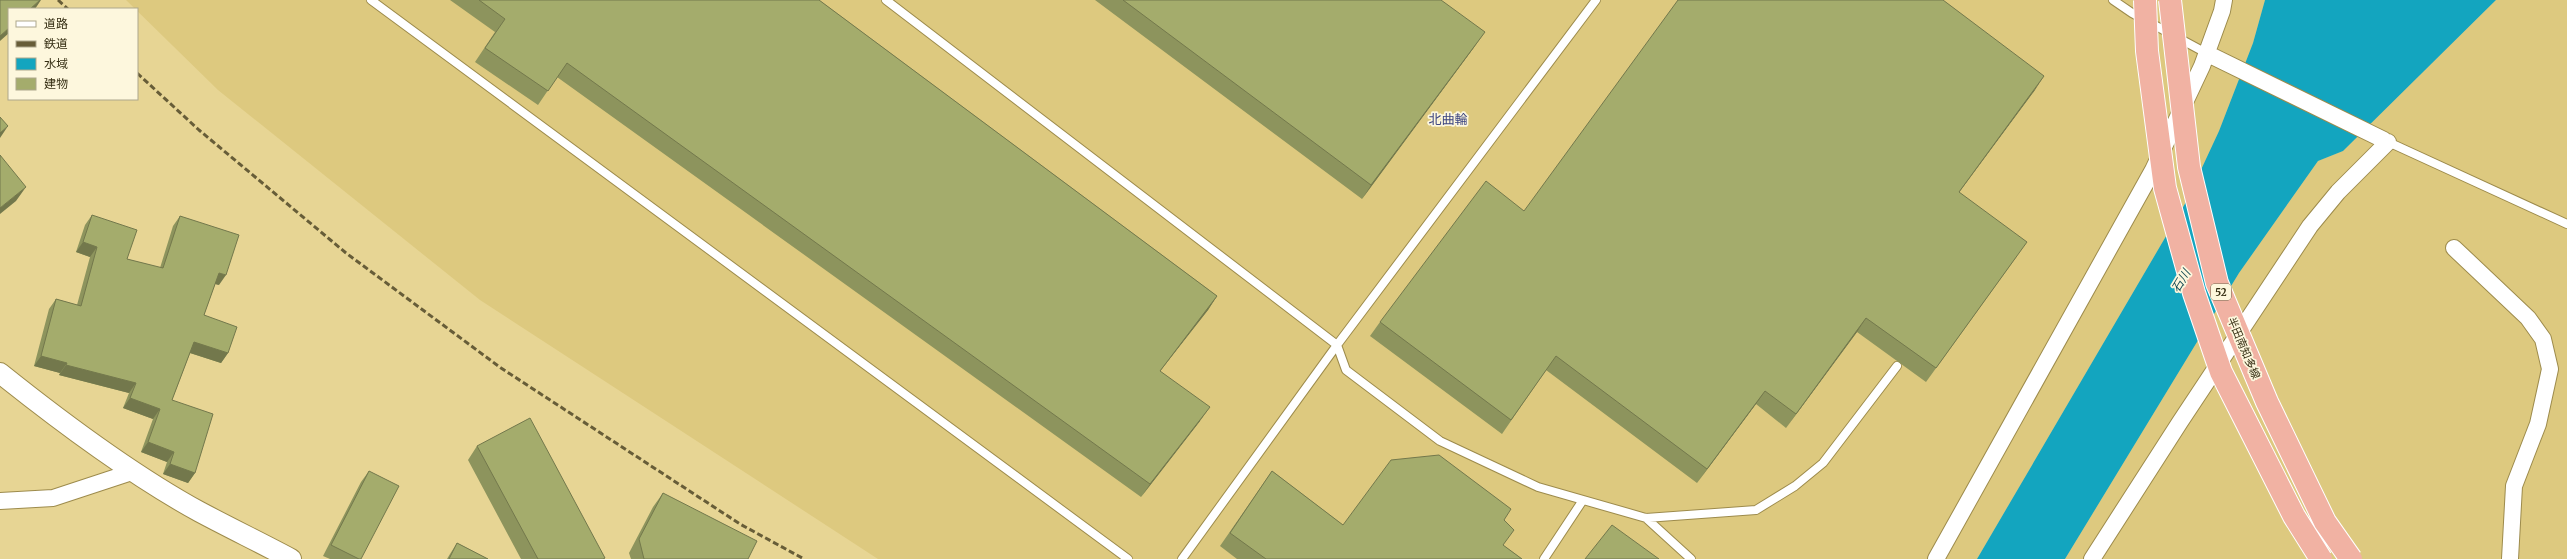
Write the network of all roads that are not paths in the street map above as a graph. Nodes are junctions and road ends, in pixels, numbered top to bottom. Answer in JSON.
{"nodes":[{"id":1,"x":371,"y":0,"type":"edge"},
{"id":2,"x":886,"y":0,"type":"edge"},
{"id":3,"x":1596,"y":0,"type":"edge"},
{"id":4,"x":2113,"y":0,"type":"edge"},
{"id":5,"x":2145,"y":0,"type":"edge"},
{"id":6,"x":2170,"y":0,"type":"edge"},
{"id":7,"x":2224,"y":0,"type":"edge"},
{"id":8,"x":2209,"y":55,"type":"junction"},
{"id":9,"x":2386,"y":141,"type":"junction"},
{"id":10,"x":2567,"y":224,"type":"edge"},
{"id":11,"x":2454,"y":248,"type":"dead end"},
{"id":12,"x":1337,"y":345,"type":"junction"},
{"id":13,"x":1898,"y":366,"type":"dead end"},
{"id":14,"x":0,"y":373,"type":"edge"},
{"id":15,"x":135,"y":471,"type":"junction"},
{"id":16,"x":1583,"y":500,"type":"junction"},
{"id":17,"x":0,"y":501,"type":"edge"},
{"id":18,"x":1646,"y":518,"type":"junction"},
{"id":19,"x":291,"y":559,"type":"edge"},
{"id":20,"x":1128,"y":559,"type":"edge"},
{"id":21,"x":1182,"y":559,"type":"edge"},
{"id":22,"x":1544,"y":559,"type":"edge"},
{"id":23,"x":1691,"y":559,"type":"edge"},
{"id":24,"x":1936,"y":559,"type":"edge"},
{"id":25,"x":2092,"y":559,"type":"edge"},
{"id":26,"x":2321,"y":559,"type":"edge"},
{"id":27,"x":2351,"y":559,"type":"edge"},
{"id":28,"x":2510,"y":559,"type":"edge"}],
"edges":[{"from":1,"to":20,"type":"lane"},
{"from":2,"to":12,"type":"lane"},
{"from":3,"to":12,"type":"lane"},
{"from":4,"to":8,"type":"lane"},
{"from":5,"to":26,"type":"main road","number":"52","bridge":true},
{"from":6,"to":27,"type":"main road","name":"半田南知多線","number":"52","bridge":true},
{"from":7,"to":8,"type":"street"},
{"from":8,"to":9,"type":"street"},
{"from":8,"to":24,"type":"street"},
{"from":9,"to":10,"type":"lane"},
{"from":9,"to":25,"type":"street"},
{"from":11,"to":28,"type":"street"},
{"from":12,"to":16,"type":"lane"},
{"from":12,"to":21,"type":"lane"},
{"from":13,"to":18,"type":"lane"},
{"from":14,"to":15,"type":"street"},
{"from":15,"to":17,"type":"street"},
{"from":15,"to":19,"type":"street"},
{"from":16,"to":18,"type":"lane"},
{"from":16,"to":22,"type":"lane"},
{"from":18,"to":23,"type":"lane"}]}
